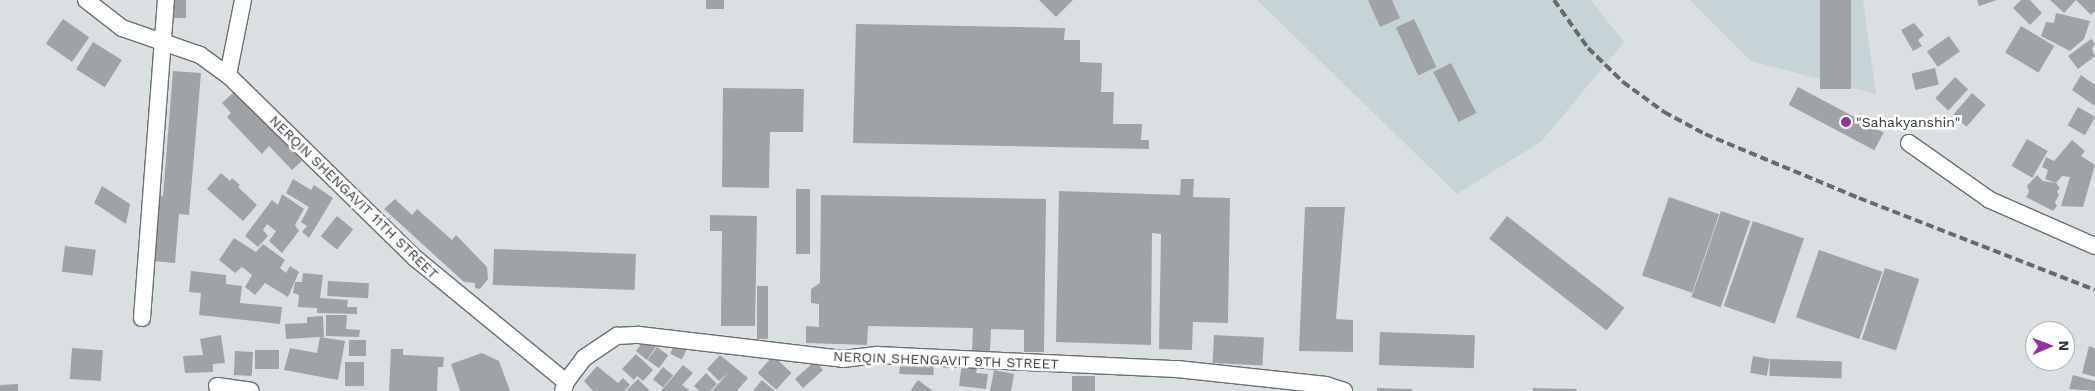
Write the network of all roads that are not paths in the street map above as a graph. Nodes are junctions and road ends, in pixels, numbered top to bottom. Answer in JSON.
{"nodes":[{"id":1,"x":86,"y":0,"type":"edge"},
{"id":2,"x":166,"y":0,"type":"edge"},
{"id":3,"x":243,"y":0,"type":"edge"},
{"id":4,"x":165,"y":44,"type":"junction"},
{"id":5,"x":228,"y":75,"type":"junction"},
{"id":6,"x":1910,"y":143,"type":"dead end"},
{"id":7,"x":2095,"y":246,"type":"edge"},
{"id":8,"x":142,"y":318,"type":"dead end"},
{"id":9,"x":217,"y":386,"type":"dead end"},
{"id":10,"x":565,"y":386,"type":"edge"},
{"id":11,"x":251,"y":391,"type":"edge"},
{"id":12,"x":1344,"y":391,"type":"edge"}],
"edges":[{"from":1,"to":4,"type":"street","name":"NERQIN SHENGAVIT 11TH STREET"},
{"from":2,"to":4,"type":"street"},
{"from":3,"to":5,"type":"street"},
{"from":4,"to":5,"type":"street","name":"NERQIN SHENGAVIT 11TH STREET"},
{"from":4,"to":8,"type":"street"},
{"from":5,"to":10,"type":"street","name":"NERQIN SHENGAVIT 11TH STREET"},
{"from":6,"to":7,"type":"street"},
{"from":9,"to":11,"type":"street"},
{"from":10,"to":12,"type":"street","name":"NERQIN SHENGAVIT 9TH STREET"}]}
